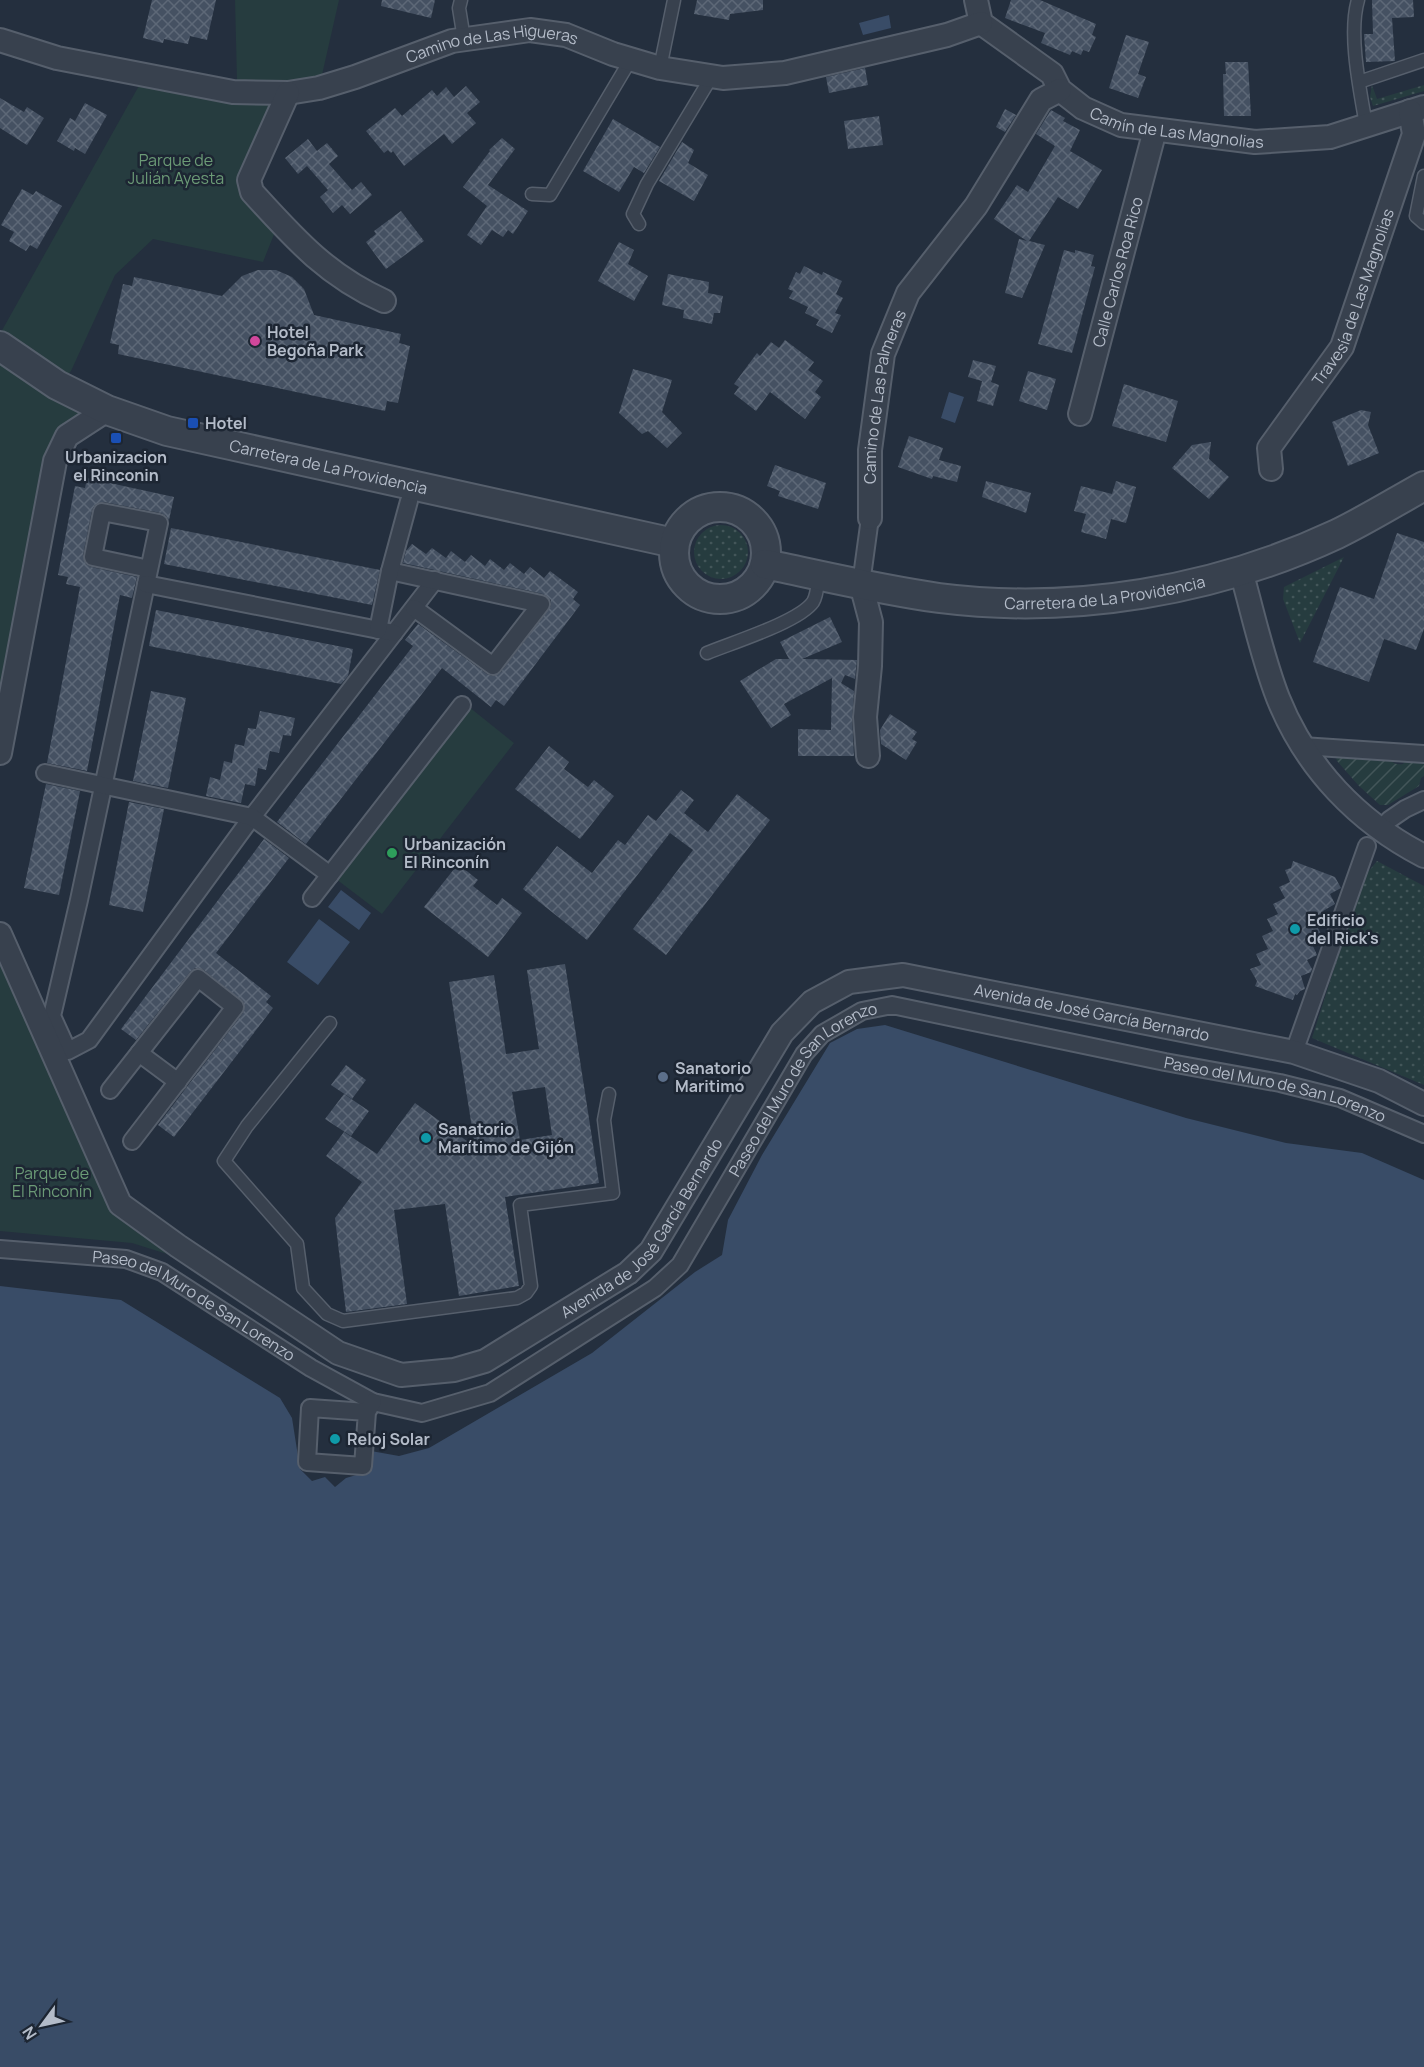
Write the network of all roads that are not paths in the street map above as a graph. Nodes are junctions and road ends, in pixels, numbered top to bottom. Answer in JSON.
{"nodes":[{"id":1,"x":461,"y":0,"type":"edge"},
{"id":2,"x":674,"y":0,"type":"edge"},
{"id":3,"x":976,"y":0,"type":"edge"},
{"id":4,"x":1358,"y":0,"type":"edge"},
{"id":5,"x":981,"y":23,"type":"junction"},
{"id":6,"x":464,"y":39,"type":"junction"},
{"id":7,"x":0,"y":40,"type":"edge"},
{"id":8,"x":631,"y":60,"type":"junction"},
{"id":9,"x":1424,"y":60,"type":"edge"},
{"id":10,"x":660,"y":68,"type":"junction"},
{"id":11,"x":712,"y":76,"type":"junction"},
{"id":12,"x":1359,"y":82,"type":"junction"},
{"id":13,"x":1060,"y":90,"type":"junction"},
{"id":14,"x":288,"y":93,"type":"junction"},
{"id":15,"x":1417,"y":109,"type":"edge"},
{"id":16,"x":1366,"y":126,"type":"junction"},
{"id":17,"x":1155,"y":130,"type":"junction"},
{"id":18,"x":1424,"y":179,"type":"edge"},
{"id":19,"x":532,"y":194,"type":"dead end"},
{"id":20,"x":1424,"y":223,"type":"edge"},
{"id":21,"x":639,"y":224,"type":"dead end"},
{"id":22,"x":384,"y":301,"type":"dead end"},
{"id":23,"x":0,"y":346,"type":"edge"},
{"id":24,"x":107,"y":410,"type":"junction"},
{"id":25,"x":1080,"y":414,"type":"dead end"},
{"id":26,"x":1270,"y":469,"type":"dead end"},
{"id":27,"x":1424,"y":486,"type":"edge"},
{"id":28,"x":409,"y":501,"type":"dead end"},
{"id":29,"x":870,"y":518,"type":"joint"},
{"id":30,"x":674,"y":543,"type":"junction"},
{"id":31,"x":765,"y":564,"type":"junction"},
{"id":32,"x":390,"y":571,"type":"junction"},
{"id":33,"x":1241,"y":571,"type":"junction"},
{"id":34,"x":819,"y":575,"type":"junction"},
{"id":35,"x":148,"y":577,"type":"junction"},
{"id":36,"x":435,"y":580,"type":"junction"},
{"id":37,"x":861,"y":584,"type":"junction"},
{"id":38,"x":414,"y":608,"type":"junction"},
{"id":39,"x":386,"y":632,"type":"junction"},
{"id":40,"x":707,"y":653,"type":"dead end"},
{"id":41,"x":462,"y":705,"type":"dead end"},
{"id":42,"x":1302,"y":746,"type":"junction"},
{"id":43,"x":0,"y":753,"type":"edge"},
{"id":44,"x":1424,"y":754,"type":"edge"},
{"id":45,"x":868,"y":756,"type":"dead end"},
{"id":46,"x":45,"y":773,"type":"dead end"},
{"id":47,"x":104,"y":786,"type":"junction"},
{"id":48,"x":1424,"y":800,"type":"edge"},
{"id":49,"x":252,"y":817,"type":"junction"},
{"id":50,"x":1389,"y":820,"type":"dead end"},
{"id":51,"x":1367,"y":846,"type":"dead end"},
{"id":52,"x":1424,"y":856,"type":"edge"},
{"id":53,"x":330,"y":875,"type":"junction"},
{"id":54,"x":312,"y":898,"type":"dead end"},
{"id":55,"x":0,"y":934,"type":"edge"},
{"id":56,"x":330,"y":1023,"type":"dead end"},
{"id":57,"x":1294,"y":1052,"type":"junction"},
{"id":58,"x":139,"y":1053,"type":"junction"},
{"id":59,"x":178,"y":1082,"type":"junction"},
{"id":60,"x":110,"y":1090,"type":"dead end"},
{"id":61,"x":609,"y":1094,"type":"dead end"},
{"id":62,"x":1424,"y":1104,"type":"edge"},
{"id":63,"x":1424,"y":1134,"type":"edge"},
{"id":64,"x":132,"y":1141,"type":"dead end"},
{"id":65,"x":0,"y":1249,"type":"edge"},
{"id":66,"x":370,"y":1407,"type":"junction"}],
"edges":[{"from":1,"to":6,"type":"lane"},
{"from":2,"to":10,"type":"lane"},
{"from":3,"to":5,"type":"street"},
{"from":4,"to":12,"type":"lane"},
{"from":5,"to":11,"type":"street","name":"Camino de Las Higueras"},
{"from":5,"to":13,"type":"street","name":"Camín de Las Magnolias"},
{"from":6,"to":8,"type":"street","name":"Camino de Las Higueras"},
{"from":6,"to":14,"type":"street","name":"Camino de Las Higueras"},
{"from":7,"to":14,"type":"street","name":"Camino de Las Higueras"},
{"from":8,"to":10,"type":"street","name":"Camino de Las Higueras"},
{"from":8,"to":19,"type":"lane"},
{"from":9,"to":12,"type":"lane"},
{"from":10,"to":11,"type":"street","name":"Camino de Las Higueras"},
{"from":11,"to":21,"type":"lane"},
{"from":12,"to":16,"type":"lane"},
{"from":13,"to":17,"type":"street","name":"Camín de Las Magnolias"},
{"from":13,"to":29,"type":"street","name":"Camino de Las Palmeras"},
{"from":14,"to":22,"type":"street"},
{"from":15,"to":16,"type":"street","name":"Camín de Las Magnolias"},
{"from":15,"to":26,"type":"street","name":"Travesía de Las Magnolias"},
{"from":16,"to":17,"type":"street","name":"Camín de Las Magnolias"},
{"from":17,"to":25,"type":"street","name":"Calle Carlos Roa Rico"},
{"from":18,"to":20,"type":"lane"},
{"from":23,"to":24,"type":"street","name":"Carretera de La Providencia"},
{"from":24,"to":30,"type":"street","name":"Carretera de La Providencia"},
{"from":24,"to":43,"type":"street"},
{"from":27,"to":33,"type":"street","name":"Carretera de La Providencia"},
{"from":28,"to":32,"type":"street"},
{"from":29,"to":37,"type":"street","name":"Camino de Las Palmeras"},
{"from":30,"to":31,"type":"street"},
{"from":30,"to":31,"type":"street"},
{"from":31,"to":34,"type":"street","name":"Carretera de La Providencia"},
{"from":32,"to":36,"type":"street"},
{"from":32,"to":39,"type":"street"},
{"from":33,"to":37,"type":"street","name":"Carretera de La Providencia"},
{"from":33,"to":42,"type":"street"},
{"from":34,"to":37,"type":"street","name":"Carretera de La Providencia"},
{"from":34,"to":40,"type":"lane"},
{"from":35,"to":35,"type":"street"},
{"from":35,"to":39,"type":"street"},
{"from":35,"to":47,"type":"street"},
{"from":36,"to":38,"type":"street"},
{"from":36,"to":38,"type":"street"},
{"from":37,"to":45,"type":"street","name":"Camino de Las Palmeras"},
{"from":38,"to":39,"type":"street"},
{"from":39,"to":49,"type":"street"},
{"from":41,"to":53,"type":"street"},
{"from":42,"to":44,"type":"street"},
{"from":42,"to":52,"type":"street"},
{"from":46,"to":47,"type":"street"},
{"from":47,"to":49,"type":"street"},
{"from":47,"to":49,"type":"street"},
{"from":48,"to":50,"type":"street"},
{"from":49,"to":53,"type":"street"},
{"from":51,"to":57,"type":"street"},
{"from":53,"to":54,"type":"street"},
{"from":55,"to":57,"type":"street","name":"Avenida de José García Bernardo"},
{"from":56,"to":61,"type":"lane"},
{"from":57,"to":62,"type":"street","name":"Avenida de José García Bernardo"},
{"from":58,"to":59,"type":"street"},
{"from":58,"to":59,"type":"street"},
{"from":58,"to":60,"type":"street"},
{"from":59,"to":64,"type":"street"},
{"from":63,"to":66,"type":"street","name":"Paseo del Muro de San Lorenzo"},
{"from":65,"to":66,"type":"street","name":"Paseo del Muro de San Lorenzo"},
{"from":66,"to":66,"type":"street","name":"Paseo del Muro de San Lorenzo"}]}
